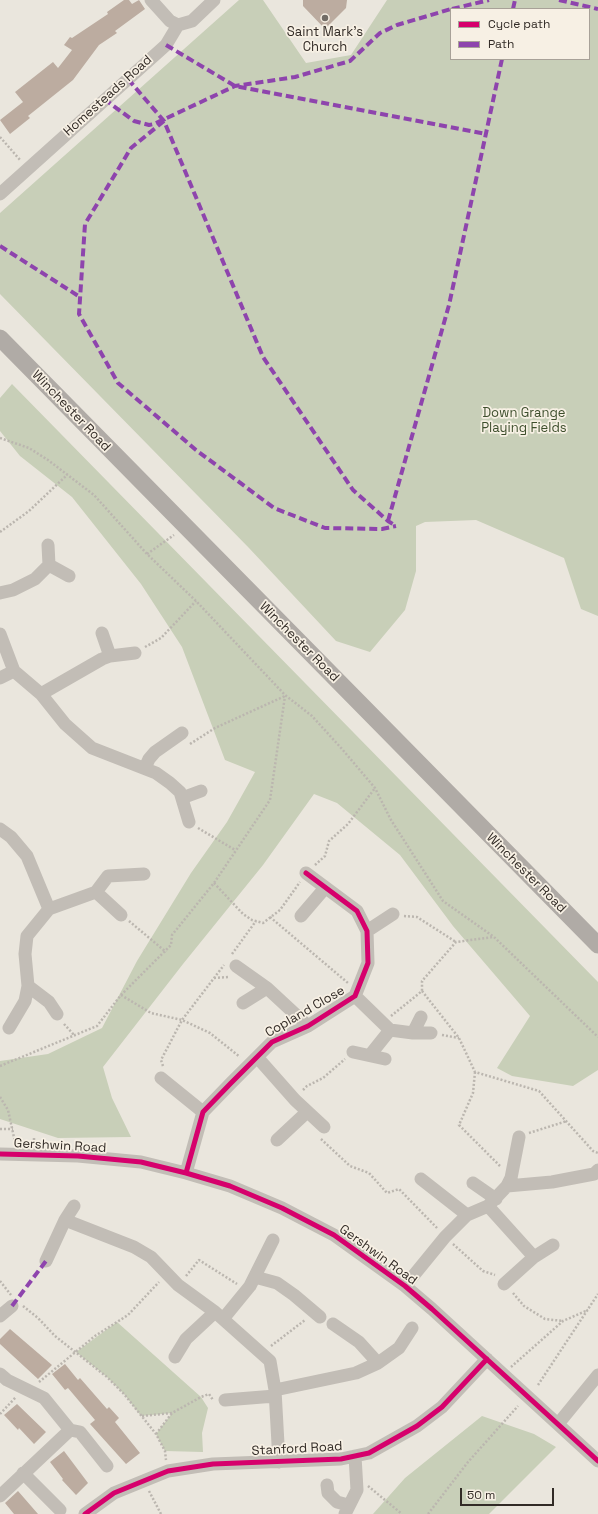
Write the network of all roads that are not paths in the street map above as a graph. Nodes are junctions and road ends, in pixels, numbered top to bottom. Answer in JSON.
{"nodes":[{"id":1,"x":151,"y":0,"type":"edge"},
{"id":2,"x":214,"y":0,"type":"edge"},
{"id":3,"x":178,"y":25,"type":"junction"},
{"id":4,"x":0,"y":194,"type":"edge"},
{"id":5,"x":0,"y":338,"type":"edge"},
{"id":6,"x":48,"y":545,"type":"dead end"},
{"id":7,"x":49,"y":566,"type":"junction"},
{"id":8,"x":69,"y":576,"type":"dead end"},
{"id":9,"x":0,"y":593,"type":"edge"},
{"id":10,"x":102,"y":633,"type":"dead end"},
{"id":11,"x":0,"y":634,"type":"edge"},
{"id":12,"x":134,"y":653,"type":"road end"},
{"id":13,"x":110,"y":656,"type":"junction"},
{"id":14,"x":14,"y":671,"type":"junction"},
{"id":15,"x":0,"y":678,"type":"edge"},
{"id":16,"x":41,"y":694,"type":"junction"},
{"id":17,"x":184,"y":739,"type":"road end"},
{"id":18,"x":145,"y":768,"type":"junction"},
{"id":19,"x":201,"y":791,"type":"dead end"},
{"id":20,"x":182,"y":798,"type":"junction"},
{"id":21,"x":189,"y":822,"type":"road end"},
{"id":22,"x":0,"y":829,"type":"edge"},
{"id":23,"x":306,"y":873,"type":"road end"},
{"id":24,"x":144,"y":874,"type":"dead end"},
{"id":25,"x":325,"y":888,"type":"junction"},
{"id":26,"x":96,"y":892,"type":"junction"},
{"id":27,"x":49,"y":909,"type":"junction"},
{"id":28,"x":393,"y":914,"type":"road end"},
{"id":29,"x":121,"y":915,"type":"road end"},
{"id":30,"x":301,"y":916,"type":"dead end"},
{"id":31,"x":367,"y":931,"type":"junction"},
{"id":32,"x":598,"y":945,"type":"edge"},
{"id":33,"x":236,"y":966,"type":"dead end"},
{"id":34,"x":28,"y":986,"type":"junction"},
{"id":35,"x":267,"y":988,"type":"junction"},
{"id":36,"x":356,"y":993,"type":"junction"},
{"id":37,"x":243,"y":1002,"type":"dead end"},
{"id":38,"x":57,"y":1014,"type":"dead end"},
{"id":39,"x":421,"y":1017,"type":"dead end"},
{"id":40,"x":308,"y":1026,"type":"junction"},
{"id":41,"x":387,"y":1026,"type":"junction"},
{"id":42,"x":9,"y":1028,"type":"dead end"},
{"id":43,"x":413,"y":1033,"type":"junction"},
{"id":44,"x":431,"y":1033,"type":"road end"},
{"id":45,"x":353,"y":1052,"type":"road end"},
{"id":46,"x":370,"y":1055,"type":"junction"},
{"id":47,"x":385,"y":1058,"type":"dead end"},
{"id":48,"x":253,"y":1060,"type":"junction"},
{"id":49,"x":166,"y":1080,"type":"road end"},
{"id":50,"x":203,"y":1112,"type":"junction"},
{"id":51,"x":307,"y":1112,"type":"junction"},
{"id":52,"x":324,"y":1127,"type":"road end"},
{"id":53,"x":519,"y":1137,"type":"road end"},
{"id":54,"x":277,"y":1140,"type":"dead end"},
{"id":55,"x":0,"y":1154,"type":"edge"},
{"id":56,"x":598,"y":1170,"type":"edge"},
{"id":57,"x":186,"y":1173,"type":"junction"},
{"id":58,"x":421,"y":1179,"type":"dead end"},
{"id":59,"x":509,"y":1182,"type":"junction"},
{"id":60,"x":473,"y":1183,"type":"dead end"},
{"id":61,"x":492,"y":1202,"type":"junction"},
{"id":62,"x":74,"y":1206,"type":"dead end"},
{"id":63,"x":467,"y":1215,"type":"junction"},
{"id":64,"x":65,"y":1220,"type":"junction"},
{"id":65,"x":273,"y":1240,"type":"dead end"},
{"id":66,"x":553,"y":1245,"type":"dead end"},
{"id":67,"x":534,"y":1257,"type":"junction"},
{"id":68,"x":46,"y":1261,"type":"dead end"},
{"id":69,"x":256,"y":1277,"type":"junction"},
{"id":70,"x":504,"y":1284,"type":"dead end"},
{"id":71,"x":405,"y":1286,"type":"junction"},
{"id":72,"x":15,"y":1302,"type":"road end"},
{"id":73,"x":318,"y":1315,"type":"road end"},
{"id":74,"x":0,"y":1316,"type":"edge"},
{"id":75,"x":219,"y":1316,"type":"junction"},
{"id":76,"x":333,"y":1324,"type":"dead end"},
{"id":77,"x":412,"y":1328,"type":"dead end"},
{"id":78,"x":175,"y":1357,"type":"dead end"},
{"id":79,"x":487,"y":1359,"type":"junction"},
{"id":80,"x":378,"y":1363,"type":"junction"},
{"id":81,"x":0,"y":1374,"type":"edge"},
{"id":82,"x":598,"y":1375,"type":"edge"},
{"id":83,"x":275,"y":1393,"type":"junction"},
{"id":84,"x":225,"y":1400,"type":"road end"},
{"id":85,"x":558,"y":1424,"type":"junction"},
{"id":86,"x":70,"y":1430,"type":"junction"},
{"id":87,"x":355,"y":1456,"type":"junction"},
{"id":88,"x":598,"y":1461,"type":"edge"},
{"id":89,"x":279,"y":1462,"type":"junction"},
{"id":90,"x":107,"y":1466,"type":"dead end"},
{"id":91,"x":23,"y":1473,"type":"junction"},
{"id":92,"x":327,"y":1485,"type":"dead end"},
{"id":93,"x":0,"y":1496,"type":"edge"},
{"id":94,"x":60,"y":1510,"type":"dead end"},
{"id":95,"x":346,"y":1510,"type":"edge"},
{"id":96,"x":85,"y":1514,"type":"edge"}],
"edges":[{"from":1,"to":3,"type":"street"},
{"from":2,"to":3,"type":"street"},
{"from":3,"to":4,"type":"street","name":"Homesteads Road"},
{"from":5,"to":32,"type":"main road","name":"Winchester Road"},
{"from":6,"to":7,"type":"street"},
{"from":7,"to":8,"type":"street"},
{"from":7,"to":9,"type":"street"},
{"from":10,"to":13,"type":"street"},
{"from":11,"to":14,"type":"street"},
{"from":12,"to":13,"type":"street"},
{"from":13,"to":16,"type":"street"},
{"from":14,"to":15,"type":"street"},
{"from":14,"to":16,"type":"street"},
{"from":16,"to":18,"type":"street"},
{"from":17,"to":18,"type":"street"},
{"from":18,"to":20,"type":"street"},
{"from":19,"to":20,"type":"street"},
{"from":20,"to":21,"type":"street"},
{"from":22,"to":27,"type":"street"},
{"from":23,"to":25,"type":"street","name":"Copland Close"},
{"from":24,"to":26,"type":"street"},
{"from":25,"to":30,"type":"street"},
{"from":25,"to":31,"type":"street","name":"Copland Close"},
{"from":26,"to":27,"type":"street"},
{"from":26,"to":29,"type":"street"},
{"from":27,"to":34,"type":"street"},
{"from":28,"to":31,"type":"street"},
{"from":31,"to":36,"type":"street","name":"Copland Close"},
{"from":33,"to":35,"type":"street","name":"Copland Close"},
{"from":34,"to":38,"type":"street"},
{"from":34,"to":42,"type":"street"},
{"from":35,"to":37,"type":"street"},
{"from":35,"to":40,"type":"street","name":"Copland Close"},
{"from":36,"to":40,"type":"street","name":"Copland Close"},
{"from":36,"to":41,"type":"street","name":"Copland Close"},
{"from":39,"to":43,"type":"street"},
{"from":40,"to":48,"type":"street","name":"Copland Close"},
{"from":41,"to":43,"type":"street"},
{"from":41,"to":46,"type":"street"},
{"from":43,"to":44,"type":"street"},
{"from":45,"to":46,"type":"street"},
{"from":46,"to":47,"type":"street"},
{"from":48,"to":50,"type":"street","name":"Copland Close"},
{"from":48,"to":51,"type":"street"},
{"from":49,"to":50,"type":"street"},
{"from":50,"to":57,"type":"street","name":"Copland Close"},
{"from":51,"to":52,"type":"street"},
{"from":51,"to":54,"type":"street"},
{"from":53,"to":59,"type":"street"},
{"from":55,"to":57,"type":"street","name":"Gershwin Road"},
{"from":56,"to":59,"type":"street"},
{"from":57,"to":71,"type":"street","name":"Gershwin Road"},
{"from":58,"to":63,"type":"street"},
{"from":59,"to":61,"type":"street"},
{"from":60,"to":61,"type":"street"},
{"from":61,"to":63,"type":"street"},
{"from":61,"to":67,"type":"street"},
{"from":62,"to":64,"type":"street"},
{"from":63,"to":71,"type":"street"},
{"from":64,"to":68,"type":"street"},
{"from":64,"to":75,"type":"street"},
{"from":65,"to":69,"type":"street"},
{"from":66,"to":67,"type":"street"},
{"from":67,"to":70,"type":"street"},
{"from":69,"to":73,"type":"street"},
{"from":69,"to":75,"type":"street"},
{"from":71,"to":79,"type":"street","name":"Gershwin Road"},
{"from":72,"to":74,"type":"street"},
{"from":75,"to":78,"type":"street"},
{"from":75,"to":83,"type":"street"},
{"from":76,"to":80,"type":"street"},
{"from":77,"to":80,"type":"street"},
{"from":79,"to":85,"type":"street","name":"Gershwin Road"},
{"from":79,"to":87,"type":"street","name":"Stanford Road"},
{"from":80,"to":83,"type":"street"},
{"from":81,"to":86,"type":"street"},
{"from":82,"to":85,"type":"street"},
{"from":83,"to":84,"type":"street"},
{"from":83,"to":89,"type":"street"},
{"from":85,"to":88,"type":"street","name":"Gershwin Road"},
{"from":86,"to":90,"type":"street"},
{"from":86,"to":91,"type":"street"},
{"from":87,"to":89,"type":"street","name":"Stanford Road"},
{"from":87,"to":95,"type":"street"},
{"from":89,"to":96,"type":"street","name":"Stanford Road"},
{"from":91,"to":93,"type":"street"},
{"from":91,"to":94,"type":"street"},
{"from":92,"to":95,"type":"street"}]}
